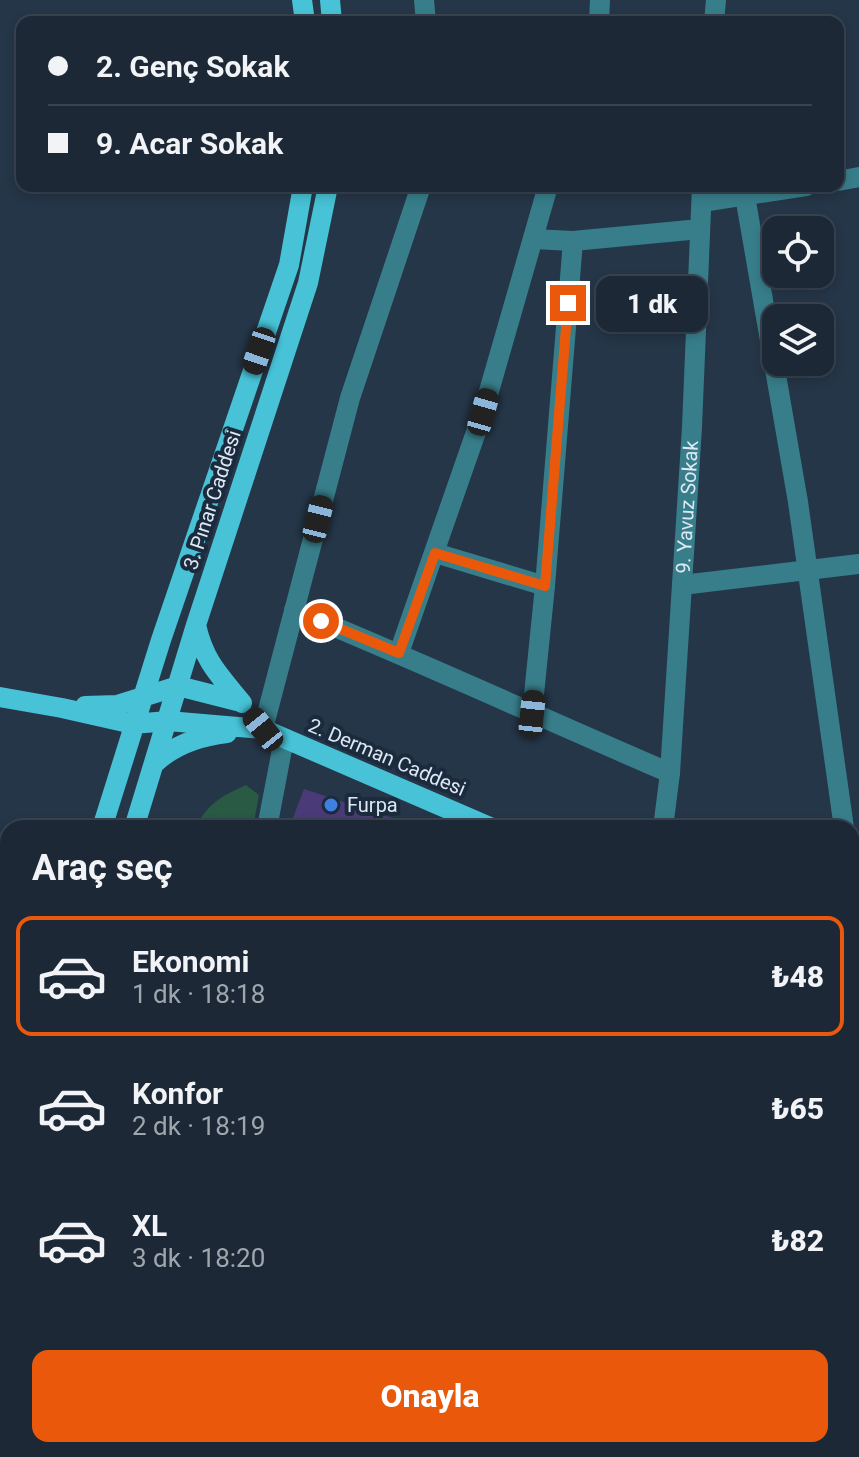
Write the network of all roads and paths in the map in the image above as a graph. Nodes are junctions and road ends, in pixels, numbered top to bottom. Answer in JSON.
{"nodes":[{"id":1,"x":302,"y":192,"type":"edge"},
{"id":2,"x":327,"y":192,"type":"edge"},
{"id":3,"x":419,"y":192,"type":"edge"},
{"id":4,"x":546,"y":192,"type":"edge"},
{"id":5,"x":769,"y":192,"type":"edge"},
{"id":6,"x":702,"y":194,"type":"edge"},
{"id":7,"x":745,"y":196,"type":"junction"},
{"id":8,"x":700,"y":229,"type":"junction"},
{"id":9,"x":533,"y":239,"type":"junction"},
{"id":10,"x":573,"y":241,"type":"junction"},
{"id":11,"x":435,"y":553,"type":"junction"},
{"id":12,"x":859,"y":564,"type":"edge"},
{"id":13,"x":808,"y":570,"type":"junction"},
{"id":14,"x":682,"y":585,"type":"junction"},
{"id":15,"x":545,"y":586,"type":"junction"},
{"id":16,"x":294,"y":610,"type":"junction"},
{"id":17,"x":196,"y":625,"type":"junction"},
{"id":18,"x":399,"y":653,"type":"junction"},
{"id":19,"x":178,"y":686,"type":"junction"},
{"id":20,"x":0,"y":697,"type":"edge"},
{"id":21,"x":143,"y":698,"type":"junction"},
{"id":22,"x":241,"y":702,"type":"junction"},
{"id":23,"x":62,"y":708,"type":"junction"},
{"id":24,"x":532,"y":714,"type":"junction"},
{"id":25,"x":168,"y":721,"type":"junction"},
{"id":26,"x":133,"y":724,"type":"junction"},
{"id":27,"x":263,"y":729,"type":"junction"},
{"id":28,"x":284,"y":739,"type":"junction"},
{"id":29,"x":155,"y":763,"type":"junction"},
{"id":30,"x":670,"y":773,"type":"junction"},
{"id":31,"x":104,"y":820,"type":"edge"},
{"id":32,"x":137,"y":820,"type":"edge"},
{"id":33,"x":269,"y":820,"type":"edge"},
{"id":34,"x":473,"y":820,"type":"edge"},
{"id":35,"x":664,"y":820,"type":"edge"},
{"id":36,"x":843,"y":820,"type":"edge"}],
"edges":[{"from":1,"to":21,"type":"main road","name":"3. Pınar Caddesi"},
{"from":2,"to":17,"type":"main road","name":"3. Pınar Caddesi"},
{"from":3,"to":16,"type":"street"},
{"from":4,"to":9,"type":"street"},
{"from":5,"to":7,"type":"street"},
{"from":6,"to":7,"type":"street"},
{"from":6,"to":8,"type":"street","name":"9. Yavuz Sokak"},
{"from":7,"to":13,"type":"street"},
{"from":8,"to":10,"type":"street"},
{"from":8,"to":14,"type":"street","name":"9. Yavuz Sokak"},
{"from":9,"to":10,"type":"street"},
{"from":9,"to":11,"type":"street"},
{"from":10,"to":15,"type":"street"},
{"from":11,"to":15,"type":"street"},
{"from":11,"to":18,"type":"street"},
{"from":12,"to":13,"type":"street"},
{"from":13,"to":14,"type":"street"},
{"from":13,"to":36,"type":"street"},
{"from":14,"to":30,"type":"street","name":"9. Yavuz Sokak"},
{"from":15,"to":24,"type":"street"},
{"from":16,"to":18,"type":"street"},
{"from":16,"to":27,"type":"street"},
{"from":17,"to":19,"type":"main road","name":"3. Pınar Caddesi"},
{"from":17,"to":22,"type":"main road"},
{"from":18,"to":24,"type":"street"},
{"from":19,"to":21,"type":"main road"},
{"from":19,"to":22,"type":"main road"},
{"from":19,"to":25,"type":"main road","name":"3. Pınar Caddesi"},
{"from":20,"to":23,"type":"main road"},
{"from":21,"to":23,"type":"main road"},
{"from":21,"to":26,"type":"main road","name":"3. Pınar Caddesi"},
{"from":22,"to":27,"type":"main road"},
{"from":23,"to":26,"type":"main road"},
{"from":24,"to":30,"type":"street"},
{"from":25,"to":26,"type":"main road"},
{"from":25,"to":27,"type":"main road"},
{"from":25,"to":29,"type":"main road","name":"3. Pınar Caddesi"},
{"from":26,"to":31,"type":"main road","name":"3. Pınar Caddesi"},
{"from":27,"to":28,"type":"main road","name":"2. Derman Caddesi"},
{"from":27,"to":29,"type":"main road"},
{"from":28,"to":33,"type":"street"},
{"from":28,"to":34,"type":"main road","name":"2. Derman Caddesi"},
{"from":29,"to":32,"type":"main road","name":"3. Pınar Caddesi"},
{"from":30,"to":35,"type":"street","name":"9. Yavuz Sokak"}]}
